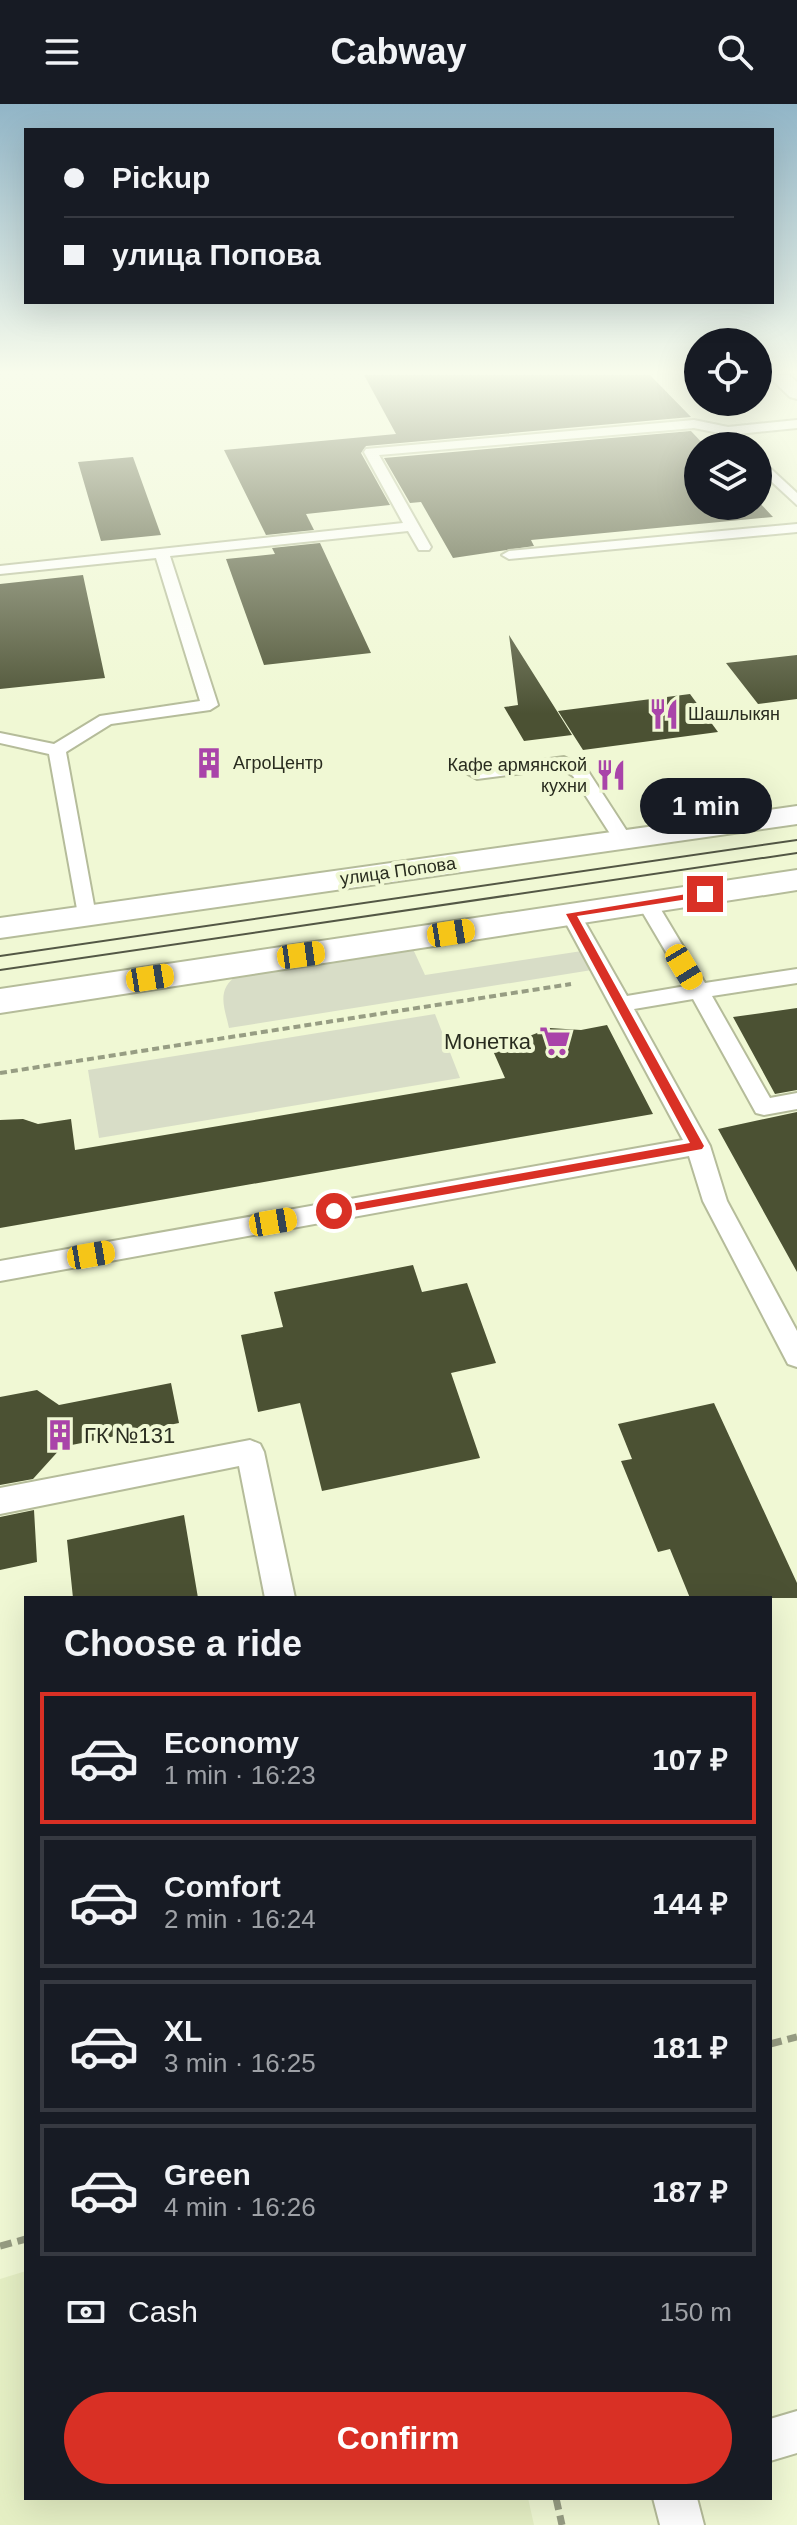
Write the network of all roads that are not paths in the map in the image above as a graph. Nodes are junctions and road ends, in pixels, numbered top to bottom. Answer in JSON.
{"nodes":[{"id":1,"x":391,"y":488,"type":"edge"},
{"id":2,"x":412,"y":526,"type":"junction"},
{"id":3,"x":797,"y":528,"type":"edge"},
{"id":4,"x":424,"y":547,"type":"dead end"},
{"id":5,"x":162,"y":553,"type":"junction"},
{"id":6,"x":509,"y":555,"type":"dead end"},
{"id":7,"x":0,"y":570,"type":"edge"},
{"id":8,"x":0,"y":738,"type":"edge"},
{"id":9,"x":57,"y":750,"type":"junction"},
{"id":10,"x":477,"y":774,"type":"dead end"},
{"id":11,"x":797,"y":815,"type":"edge"},
{"id":12,"x":623,"y":839,"type":"junction"},
{"id":13,"x":797,"y":880,"type":"edge"},
{"id":14,"x":647,"y":903,"type":"junction"},
{"id":15,"x":571,"y":914,"type":"junction"},
{"id":16,"x":86,"y":916,"type":"junction"},
{"id":17,"x":0,"y":928,"type":"edge"},
{"id":18,"x":797,"y":976,"type":"edge"},
{"id":19,"x":699,"y":991,"type":"junction"},
{"id":20,"x":0,"y":1001,"type":"edge"},
{"id":21,"x":620,"y":1004,"type":"junction"},
{"id":22,"x":797,"y":1101,"type":"edge"},
{"id":23,"x":698,"y":1146,"type":"junction"},
{"id":24,"x":0,"y":1271,"type":"edge"},
{"id":25,"x":797,"y":1356,"type":"edge"},
{"id":26,"x":0,"y":1501,"type":"edge"},
{"id":27,"x":280,"y":1596,"type":"edge"},
{"id":28,"x":797,"y":2432,"type":"edge"},
{"id":29,"x":772,"y":2439,"type":"edge"},
{"id":30,"x":676,"y":2500,"type":"edge"},
{"id":31,"x":682,"y":2525,"type":"edge"}],
"edges":[{"from":1,"to":2,"type":"lane"},
{"from":2,"to":4,"type":"lane"},
{"from":2,"to":5,"type":"lane"},
{"from":3,"to":6,"type":"lane"},
{"from":5,"to":7,"type":"lane"},
{"from":5,"to":9,"type":"lane"},
{"from":8,"to":9,"type":"lane"},
{"from":9,"to":16,"type":"lane"},
{"from":10,"to":12,"type":"lane"},
{"from":11,"to":12,"type":"main road","name":"улица Попова"},
{"from":12,"to":16,"type":"main road","name":"улица Попова"},
{"from":13,"to":14,"type":"main road"},
{"from":14,"to":15,"type":"main road"},
{"from":14,"to":19,"type":"lane"},
{"from":15,"to":20,"type":"main road"},
{"from":15,"to":21,"type":"lane"},
{"from":16,"to":17,"type":"main road","name":"улица Попова"},
{"from":18,"to":19,"type":"lane"},
{"from":19,"to":21,"type":"lane"},
{"from":19,"to":22,"type":"lane"},
{"from":21,"to":23,"type":"lane"},
{"from":23,"to":24,"type":"lane"},
{"from":23,"to":25,"type":"lane"},
{"from":26,"to":27,"type":"lane"},
{"from":28,"to":29,"type":"lane"},
{"from":30,"to":31,"type":"lane"}]}
